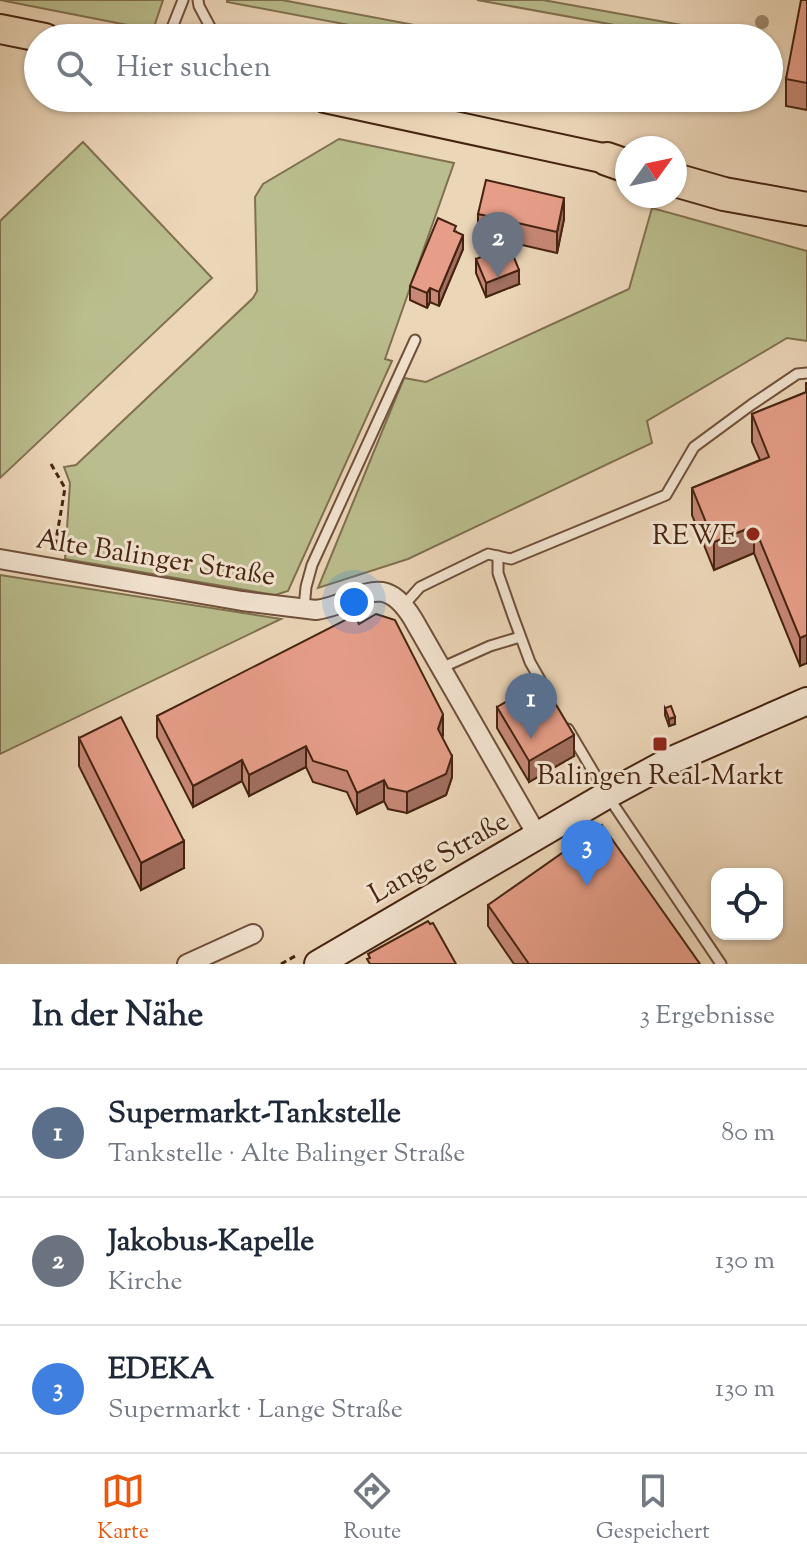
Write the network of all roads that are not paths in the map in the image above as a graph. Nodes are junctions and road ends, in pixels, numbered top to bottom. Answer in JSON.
{"nodes":[{"id":1,"x":183,"y":0,"type":"edge"},
{"id":2,"x":198,"y":0,"type":"edge"},
{"id":3,"x":174,"y":24,"type":"edge"},
{"id":4,"x":209,"y":24,"type":"edge"},
{"id":5,"x":389,"y":112,"type":"edge"},
{"id":6,"x":615,"y":162,"type":"edge"},
{"id":7,"x":687,"y":172,"type":"edge"},
{"id":8,"x":687,"y":183,"type":"edge"},
{"id":9,"x":807,"y":190,"type":"edge"},
{"id":10,"x":807,"y":209,"type":"edge"},
{"id":11,"x":415,"y":340,"type":"dead end"},
{"id":12,"x":807,"y":373,"type":"edge"},
{"id":13,"x":498,"y":556,"type":"junction"},
{"id":14,"x":0,"y":559,"type":"edge"},
{"id":15,"x":404,"y":605,"type":"junction"},
{"id":16,"x":300,"y":608,"type":"junction"},
{"id":17,"x":520,"y":637,"type":"junction"},
{"id":18,"x":441,"y":668,"type":"junction"},
{"id":19,"x":807,"y":701,"type":"edge"},
{"id":20,"x":554,"y":704,"type":"edge"},
{"id":21,"x":562,"y":718,"type":"edge"},
{"id":22,"x":607,"y":795,"type":"junction"},
{"id":23,"x":537,"y":835,"type":"junction"},
{"id":24,"x":253,"y":934,"type":"dead end"},
{"id":25,"x":187,"y":964,"type":"edge"},
{"id":26,"x":318,"y":964,"type":"edge"},
{"id":27,"x":721,"y":964,"type":"edge"}],
"edges":[{"from":1,"to":3,"type":"lane"},
{"from":2,"to":4,"type":"lane"},
{"from":5,"to":6,"type":"main road"},
{"from":7,"to":9,"type":"highway"},
{"from":8,"to":10,"type":"highway"},
{"from":11,"to":16,"type":"lane","name":"Alte Balinger Straße"},
{"from":12,"to":13,"type":"lane"},
{"from":13,"to":15,"type":"lane"},
{"from":13,"to":17,"type":"lane"},
{"from":14,"to":16,"type":"street","name":"Alte Balinger Straße"},
{"from":15,"to":16,"type":"street","name":"Alte Balinger Straße"},
{"from":15,"to":18,"type":"street"},
{"from":17,"to":18,"type":"lane"},
{"from":17,"to":20,"type":"lane"},
{"from":18,"to":23,"type":"street"},
{"from":19,"to":22,"type":"street","name":"Lange Straße"},
{"from":21,"to":22,"type":"lane"},
{"from":22,"to":23,"type":"street","name":"Lange Straße"},
{"from":22,"to":27,"type":"lane"},
{"from":23,"to":26,"type":"street","name":"Lange Straße"},
{"from":24,"to":25,"type":"street"}]}
